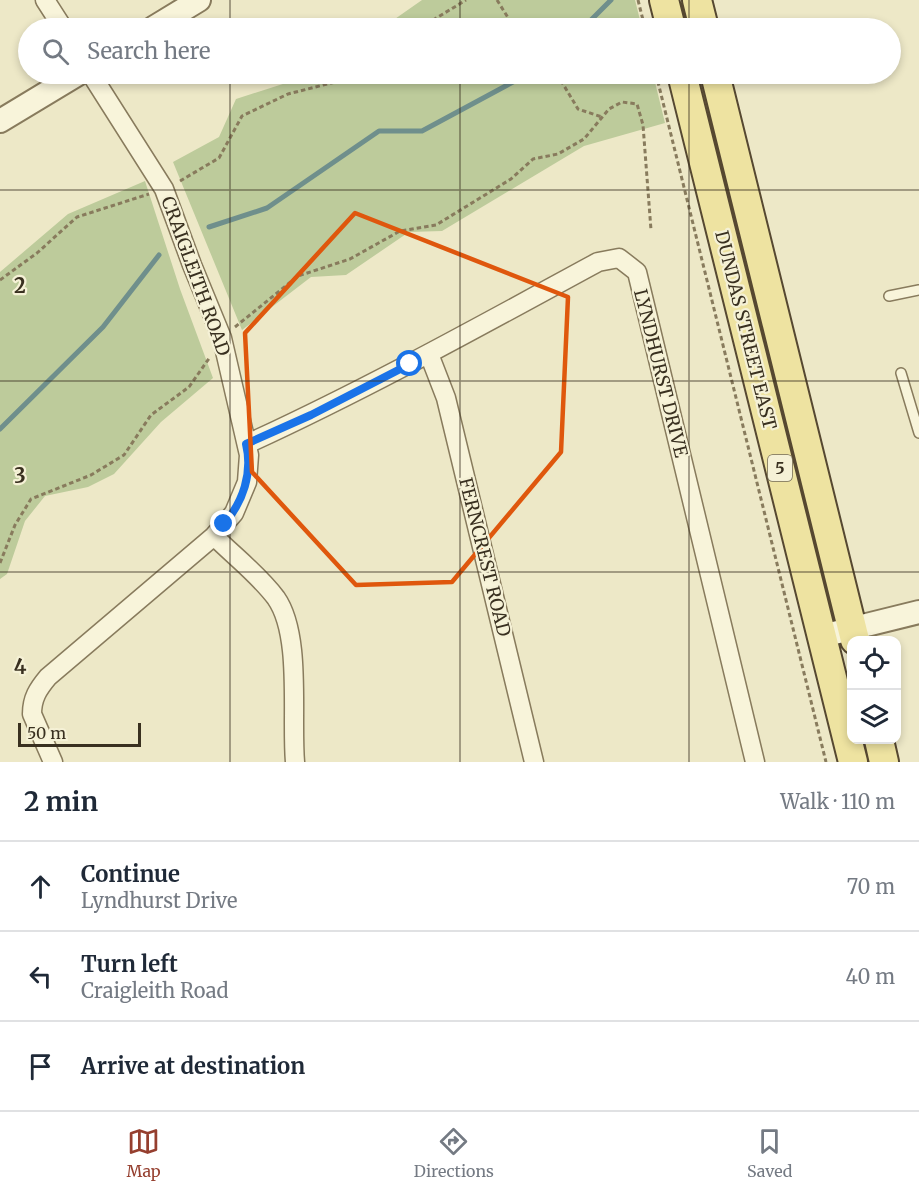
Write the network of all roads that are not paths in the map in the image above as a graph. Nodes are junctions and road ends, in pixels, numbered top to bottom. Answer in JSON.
{"nodes":[{"id":1,"x":45,"y":0,"type":"edge"},
{"id":2,"x":200,"y":0,"type":"edge"},
{"id":3,"x":664,"y":0,"type":"edge"},
{"id":4,"x":697,"y":0,"type":"edge"},
{"id":5,"x":57,"y":18,"type":"edge"},
{"id":6,"x":170,"y":18,"type":"edge"},
{"id":7,"x":668,"y":18,"type":"edge"},
{"id":8,"x":702,"y":18,"type":"edge"},
{"id":9,"x":61,"y":84,"type":"edge"},
{"id":10,"x":97,"y":84,"type":"edge"},
{"id":11,"x":684,"y":84,"type":"edge"},
{"id":12,"x":717,"y":84,"type":"edge"},
{"id":13,"x":0,"y":121,"type":"edge"},
{"id":14,"x":919,"y":290,"type":"edge"},
{"id":15,"x":889,"y":296,"type":"dead end"},
{"id":16,"x":429,"y":354,"type":"junction"},
{"id":17,"x":901,"y":373,"type":"dead end"},
{"id":18,"x":919,"y":433,"type":"edge"},
{"id":19,"x":246,"y":444,"type":"junction"},
{"id":20,"x":214,"y":536,"type":"junction"},
{"id":21,"x":919,"y":612,"type":"edge"},
{"id":22,"x":854,"y":634,"type":"edge"},
{"id":23,"x":822,"y":636,"type":"junction"},
{"id":24,"x":880,"y":744,"type":"edge"},
{"id":25,"x":53,"y":762,"type":"edge"},
{"id":26,"x":295,"y":762,"type":"edge"},
{"id":27,"x":534,"y":762,"type":"edge"},
{"id":28,"x":755,"y":762,"type":"edge"},
{"id":29,"x":853,"y":762,"type":"edge"},
{"id":30,"x":884,"y":762,"type":"edge"}],
"edges":[{"from":1,"to":5,"type":"street"},
{"from":2,"to":6,"type":"street"},
{"from":3,"to":7,"type":"main road"},
{"from":4,"to":8,"type":"main road"},
{"from":9,"to":13,"type":"street"},
{"from":10,"to":19,"type":"street","name":"CRAIGLEITH ROAD"},
{"from":11,"to":23,"type":"main road","name":"DUNDAS STREET EAST","number":"5"},
{"from":12,"to":22,"type":"main road","name":"DUNDAS STREET EAST","number":"5"},
{"from":14,"to":15,"type":"lane"},
{"from":16,"to":19,"type":"street","name":"LYNDHURST DRIVE"},
{"from":16,"to":27,"type":"street","name":"FERNCREST ROAD"},
{"from":16,"to":28,"type":"street","name":"LYNDHURST DRIVE"},
{"from":17,"to":18,"type":"lane"},
{"from":19,"to":20,"type":"street","name":"CRAIGLEITH ROAD"},
{"from":20,"to":25,"type":"street","name":"CRAIGLEITH ROAD"},
{"from":20,"to":26,"type":"street"},
{"from":21,"to":22,"type":"street"},
{"from":22,"to":23,"type":"street"},
{"from":23,"to":29,"type":"main road","name":"DUNDAS STREET EAST","number":"5"},
{"from":24,"to":30,"type":"main road"}]}
